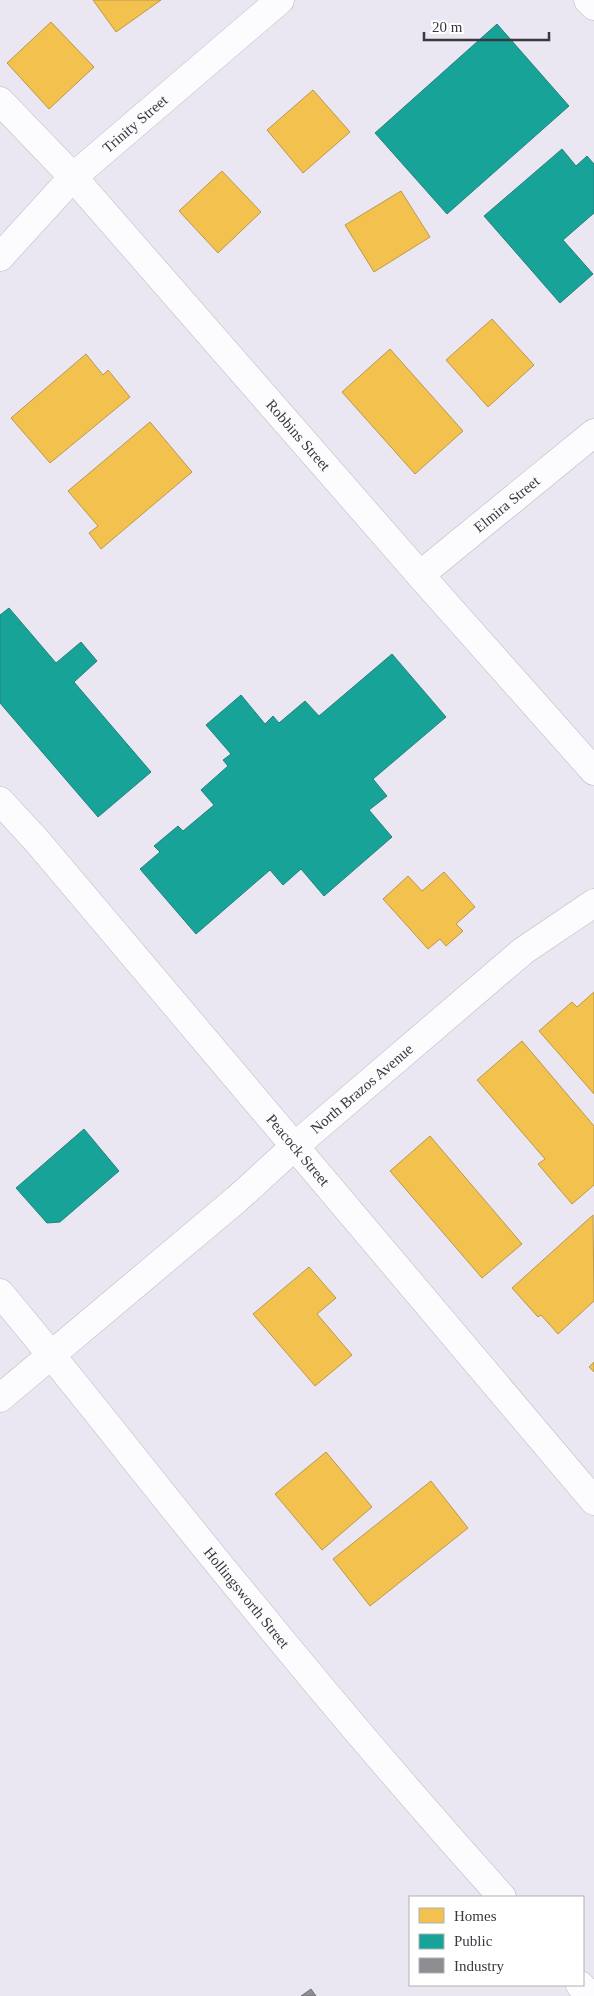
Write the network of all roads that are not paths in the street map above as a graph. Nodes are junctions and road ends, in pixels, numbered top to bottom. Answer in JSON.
{"nodes":[{"id":1,"x":280,"y":0,"type":"edge"},
{"id":2,"x":588,"y":0,"type":"edge"},
{"id":3,"x":594,"y":6,"type":"edge"},
{"id":4,"x":0,"y":101,"type":"edge"},
{"id":5,"x":73,"y":177,"type":"junction"},
{"id":6,"x":0,"y":257,"type":"edge"},
{"id":7,"x":594,"y":433,"type":"edge"},
{"id":8,"x":420,"y":575,"type":"junction"},
{"id":9,"x":594,"y":771,"type":"edge"},
{"id":10,"x":0,"y":801,"type":"edge"},
{"id":11,"x":594,"y":903,"type":"edge"},
{"id":12,"x":295,"y":1146,"type":"junction"},
{"id":13,"x":0,"y":1293,"type":"edge"},
{"id":14,"x":52,"y":1355,"type":"junction"},
{"id":15,"x":0,"y":1398,"type":"edge"},
{"id":16,"x":594,"y":1500,"type":"edge"},
{"id":17,"x":501,"y":1896,"type":"edge"},
{"id":18,"x":581,"y":1986,"type":"edge"},
{"id":19,"x":590,"y":1996,"type":"edge"}],
"edges":[{"from":1,"to":5,"type":"street","name":"Trinity Street"},
{"from":2,"to":3,"type":"street"},
{"from":4,"to":5,"type":"street","name":"Robbins Street"},
{"from":5,"to":6,"type":"street","name":"Trinity Street"},
{"from":5,"to":8,"type":"street","name":"Robbins Street"},
{"from":7,"to":8,"type":"street","name":"Elmira Street"},
{"from":8,"to":9,"type":"street","name":"Robbins Street"},
{"from":10,"to":12,"type":"street","name":"Peacock Street"},
{"from":11,"to":12,"type":"street","name":"North Brazos Avenue"},
{"from":12,"to":14,"type":"street","name":"North Brazos Avenue"},
{"from":12,"to":16,"type":"street","name":"Peacock Street"},
{"from":13,"to":14,"type":"street","name":"Hollingsworth Street"},
{"from":14,"to":15,"type":"street","name":"North Brazos Avenue"},
{"from":14,"to":17,"type":"street","name":"Hollingsworth Street"},
{"from":18,"to":19,"type":"street"}]}
